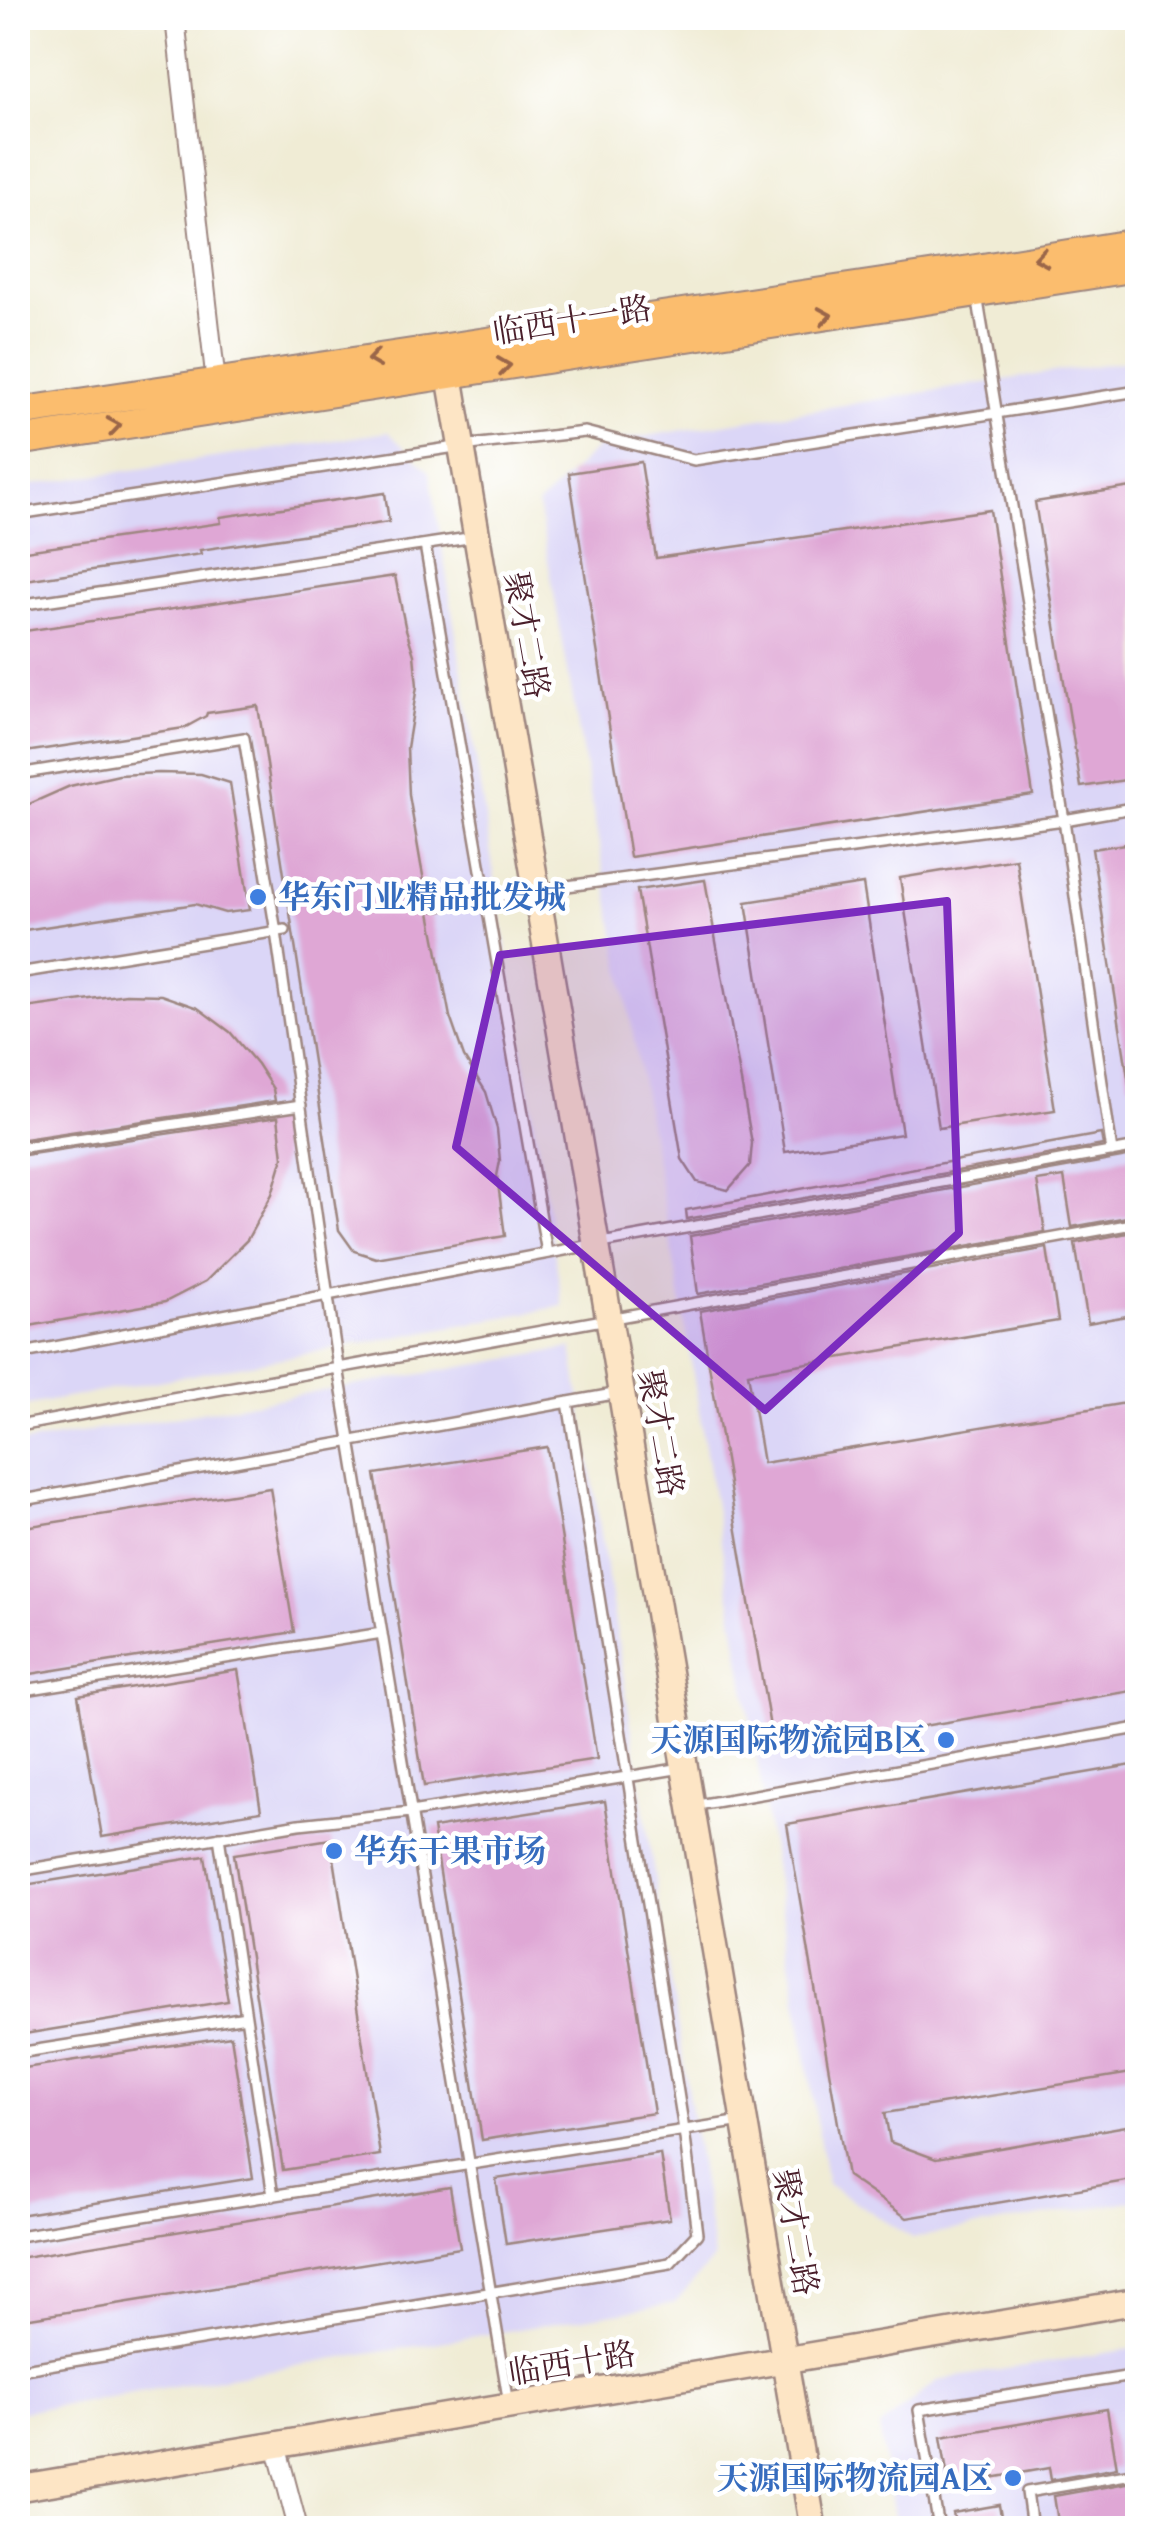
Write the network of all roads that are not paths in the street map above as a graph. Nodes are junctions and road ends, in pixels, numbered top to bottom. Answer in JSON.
{"nodes":[{"id":1,"x":175,"y":18,"type":"edge"},
{"id":2,"x":1138,"y":242,"type":"edge"},
{"id":3,"x":1138,"y":268,"type":"edge"},
{"id":4,"x":976,"y":292,"type":"junction"},
{"id":5,"x":448,"y":361,"type":"junction"},
{"id":6,"x":216,"y":383,"type":"junction"},
{"id":7,"x":1138,"y":391,"type":"edge"},
{"id":8,"x":18,"y":412,"type":"edge"},
{"id":9,"x":996,"y":413,"type":"junction"},
{"id":10,"x":18,"y":442,"type":"edge"},
{"id":11,"x":462,"y":446,"type":"junction"},
{"id":12,"x":18,"y":514,"type":"edge"},
{"id":13,"x":477,"y":537,"type":"junction"},
{"id":14,"x":425,"y":545,"type":"junction"},
{"id":15,"x":18,"y":605,"type":"edge"},
{"id":16,"x":18,"y":774,"type":"edge"},
{"id":17,"x":1138,"y":807,"type":"edge"},
{"id":18,"x":1064,"y":820,"type":"junction"},
{"id":19,"x":537,"y":890,"type":"junction"},
{"id":20,"x":486,"y":898,"type":"junction"},
{"id":21,"x":437,"y":906,"type":"dead end"},
{"id":22,"x":281,"y":931,"type":"junction"},
{"id":23,"x":18,"y":973,"type":"edge"},
{"id":24,"x":300,"y":1105,"type":"junction"},
{"id":25,"x":1138,"y":1147,"type":"edge"},
{"id":26,"x":18,"y":1148,"type":"edge"},
{"id":27,"x":1112,"y":1152,"type":"junction"},
{"id":28,"x":1138,"y":1222,"type":"edge"},
{"id":29,"x":596,"y":1244,"type":"junction"},
{"id":30,"x":547,"y":1253,"type":"junction"},
{"id":31,"x":327,"y":1294,"type":"junction"},
{"id":32,"x":609,"y":1318,"type":"junction"},
{"id":33,"x":18,"y":1354,"type":"edge"},
{"id":34,"x":338,"y":1367,"type":"junction"},
{"id":35,"x":622,"y":1393,"type":"junction"},
{"id":36,"x":568,"y":1402,"type":"junction"},
{"id":37,"x":18,"y":1426,"type":"edge"},
{"id":38,"x":350,"y":1441,"type":"junction"},
{"id":39,"x":18,"y":1501,"type":"edge"},
{"id":40,"x":382,"y":1633,"type":"junction"},
{"id":41,"x":18,"y":1691,"type":"edge"},
{"id":42,"x":1138,"y":1728,"type":"edge"},
{"id":43,"x":685,"y":1767,"type":"junction"},
{"id":44,"x":627,"y":1777,"type":"junction"},
{"id":45,"x":692,"y":1806,"type":"junction"},
{"id":46,"x":412,"y":1812,"type":"junction"},
{"id":47,"x":219,"y":1837,"type":"junction"},
{"id":48,"x":18,"y":1852,"type":"edge"},
{"id":49,"x":19,"y":1870,"type":"edge"},
{"id":50,"x":246,"y":2017,"type":"junction"},
{"id":51,"x":18,"y":2053,"type":"edge"},
{"id":52,"x":744,"y":2120,"type":"junction"},
{"id":53,"x":684,"y":2130,"type":"junction"},
{"id":54,"x":469,"y":2165,"type":"junction"},
{"id":55,"x":273,"y":2196,"type":"junction"},
{"id":56,"x":18,"y":2236,"type":"edge"},
{"id":57,"x":490,"y":2291,"type":"junction"},
{"id":58,"x":1138,"y":2301,"type":"edge"},
{"id":59,"x":785,"y":2360,"type":"junction"},
{"id":60,"x":18,"y":2370,"type":"edge"},
{"id":61,"x":1138,"y":2375,"type":"edge"},
{"id":62,"x":509,"y":2406,"type":"junction"},
{"id":63,"x":276,"y":2445,"type":"junction"},
{"id":64,"x":1138,"y":2473,"type":"edge"},
{"id":65,"x":18,"y":2488,"type":"edge"},
{"id":66,"x":298,"y":2528,"type":"edge"},
{"id":67,"x":813,"y":2528,"type":"edge"},
{"id":68,"x":939,"y":2528,"type":"edge"},
{"id":69,"x":1032,"y":2528,"type":"edge"}],
"edges":[{"from":1,"to":6,"type":"street"},
{"from":2,"to":5,"type":"main road","name":"临西十一路","one_way":true},
{"from":3,"to":4,"type":"main road","name":"临西十一路"},
{"from":5,"to":4,"type":"main road","name":"临西十一路","one_way":true},
{"from":4,"to":9,"type":"lane"},
{"from":5,"to":6,"type":"main road","name":"临西十一路","one_way":true},
{"from":10,"to":5,"type":"main road","name":"临西十一路","one_way":true},
{"from":5,"to":11,"type":"street","name":"聚才二路"},
{"from":6,"to":8,"type":"main road","name":"临西十一路"},
{"from":7,"to":9,"type":"lane"},
{"from":9,"to":11,"type":"lane"},
{"from":9,"to":18,"type":"lane"},
{"from":11,"to":12,"type":"lane"},
{"from":11,"to":13,"type":"street","name":"聚才二路"},
{"from":13,"to":14,"type":"lane"},
{"from":13,"to":19,"type":"street","name":"聚才二路"},
{"from":14,"to":15,"type":"lane"},
{"from":14,"to":20,"type":"lane"},
{"from":16,"to":22,"type":"lane"},
{"from":17,"to":18,"type":"lane"},
{"from":18,"to":19,"type":"lane"},
{"from":18,"to":27,"type":"lane"},
{"from":19,"to":20,"type":"lane"},
{"from":19,"to":29,"type":"street","name":"聚才二路"},
{"from":20,"to":21,"type":"lane"},
{"from":20,"to":30,"type":"lane"},
{"from":22,"to":23,"type":"lane"},
{"from":22,"to":24,"type":"lane"},
{"from":24,"to":26,"type":"lane"},
{"from":24,"to":31,"type":"lane"},
{"from":25,"to":27,"type":"lane"},
{"from":27,"to":29,"type":"lane"},
{"from":28,"to":32,"type":"lane"},
{"from":29,"to":30,"type":"lane"},
{"from":29,"to":32,"type":"street","name":"聚才二路"},
{"from":30,"to":31,"type":"lane"},
{"from":31,"to":33,"type":"lane"},
{"from":31,"to":34,"type":"lane"},
{"from":32,"to":34,"type":"lane"},
{"from":32,"to":35,"type":"street","name":"聚才二路"},
{"from":34,"to":37,"type":"lane"},
{"from":34,"to":38,"type":"lane"},
{"from":35,"to":36,"type":"lane"},
{"from":35,"to":43,"type":"street","name":"聚才二路"},
{"from":36,"to":38,"type":"lane"},
{"from":36,"to":44,"type":"lane"},
{"from":38,"to":39,"type":"lane"},
{"from":38,"to":40,"type":"lane"},
{"from":40,"to":41,"type":"lane"},
{"from":40,"to":46,"type":"lane"},
{"from":42,"to":45,"type":"lane"},
{"from":43,"to":44,"type":"lane"},
{"from":43,"to":45,"type":"street","name":"聚才二路"},
{"from":44,"to":46,"type":"lane"},
{"from":44,"to":53,"type":"lane"},
{"from":45,"to":52,"type":"street","name":"聚才二路"},
{"from":46,"to":47,"type":"lane"},
{"from":46,"to":54,"type":"lane"},
{"from":47,"to":49,"type":"lane"},
{"from":47,"to":50,"type":"lane"},
{"from":48,"to":49,"type":"lane"},
{"from":50,"to":51,"type":"lane"},
{"from":50,"to":55,"type":"lane"},
{"from":52,"to":53,"type":"lane"},
{"from":52,"to":59,"type":"street","name":"聚才二路"},
{"from":53,"to":54,"type":"lane"},
{"from":53,"to":57,"type":"lane"},
{"from":54,"to":55,"type":"lane"},
{"from":54,"to":57,"type":"lane"},
{"from":55,"to":56,"type":"lane"},
{"from":57,"to":60,"type":"lane"},
{"from":57,"to":62,"type":"lane"},
{"from":58,"to":59,"type":"street","name":"临西十路"},
{"from":59,"to":62,"type":"street","name":"临西十路"},
{"from":59,"to":67,"type":"street","name":"聚才二路"},
{"from":61,"to":68,"type":"lane"},
{"from":62,"to":63,"type":"street","name":"临西十路"},
{"from":63,"to":65,"type":"street","name":"临西十路"},
{"from":63,"to":66,"type":"street"},
{"from":64,"to":69,"type":"lane"}]}
